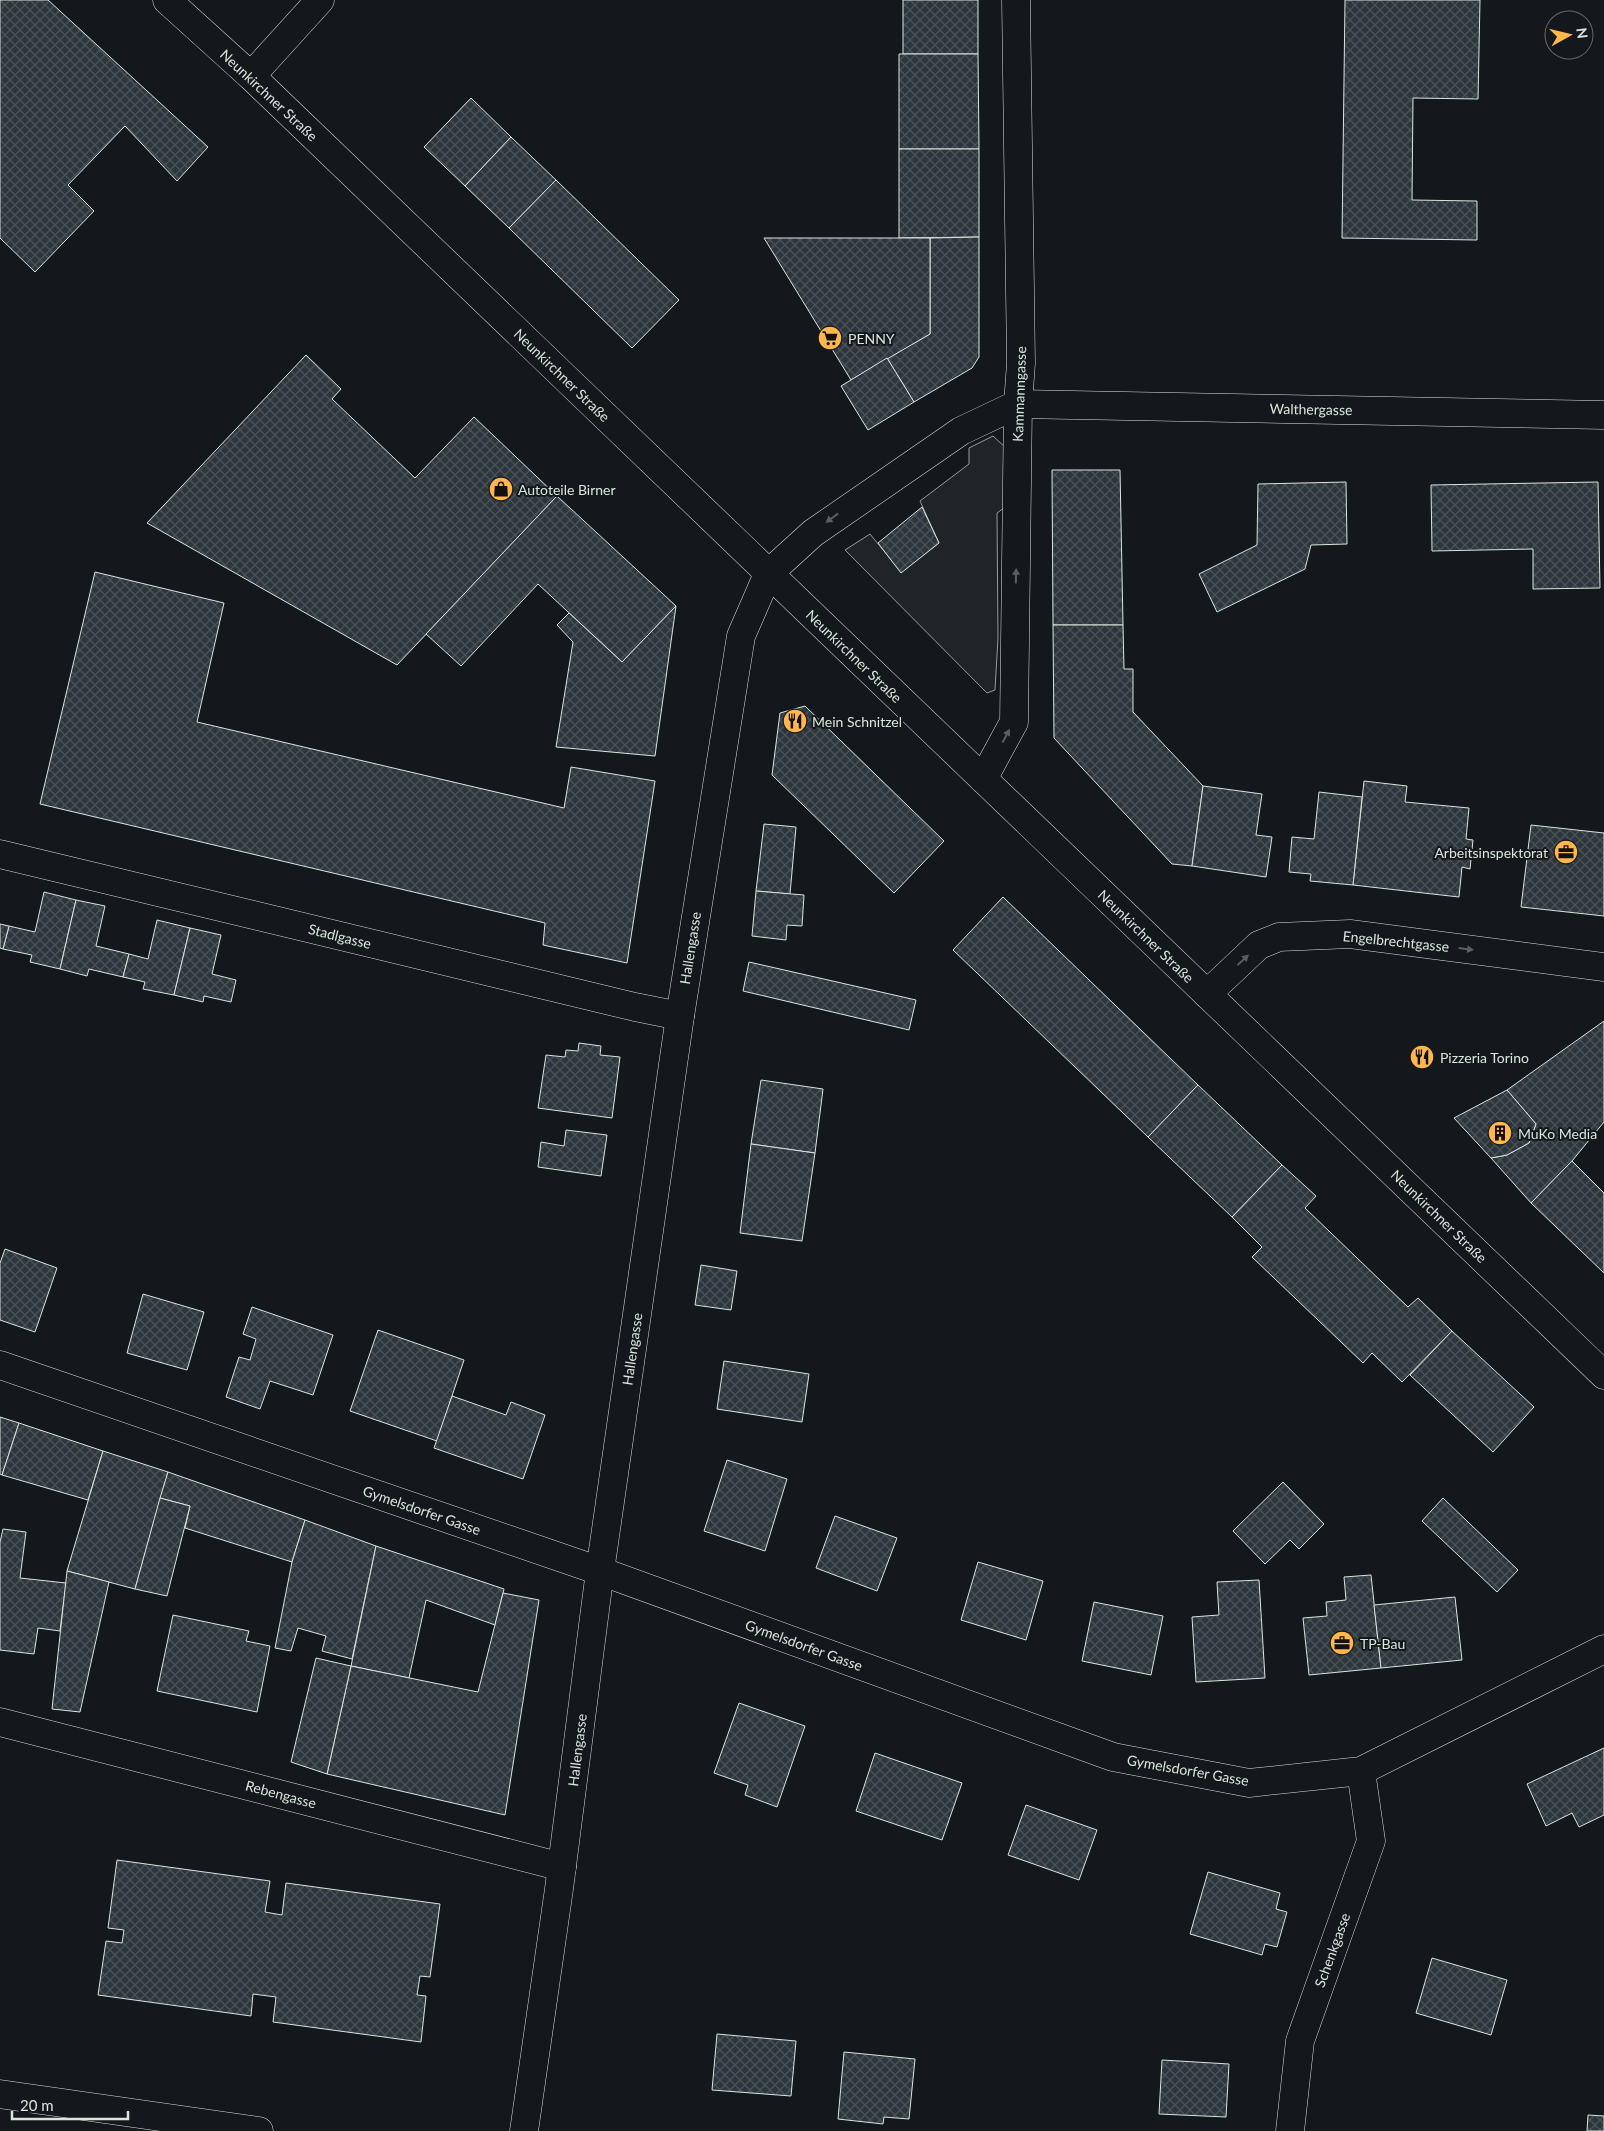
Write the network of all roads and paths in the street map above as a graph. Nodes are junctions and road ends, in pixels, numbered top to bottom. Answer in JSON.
{"nodes":[{"id":1,"x":167,"y":0,"type":"edge"},
{"id":2,"x":320,"y":0,"type":"edge"},
{"id":3,"x":1016,"y":0,"type":"edge"},
{"id":4,"x":250,"y":76,"type":"junction"},
{"id":5,"x":1018,"y":404,"type":"junction"},
{"id":6,"x":1604,"y":415,"type":"edge"},
{"id":7,"x":768,"y":574,"type":"junction"},
{"id":8,"x":983,"y":779,"type":"junction"},
{"id":9,"x":0,"y":854,"type":"edge"},
{"id":10,"x":1604,"y":967,"type":"edge"},
{"id":11,"x":1207,"y":994,"type":"junction"},
{"id":12,"x":680,"y":1016,"type":"junction"},
{"id":13,"x":0,"y":1365,"type":"edge"},
{"id":14,"x":1604,"y":1375,"type":"edge"},
{"id":15,"x":600,"y":1571,"type":"junction"},
{"id":16,"x":1604,"y":1649,"type":"edge"},
{"id":17,"x":0,"y":1722,"type":"edge"},
{"id":18,"x":1361,"y":1771,"type":"junction"},
{"id":19,"x":562,"y":1867,"type":"junction"},
{"id":20,"x":0,"y":2094,"type":"edge"},
{"id":21,"x":259,"y":2131,"type":"edge"},
{"id":22,"x":524,"y":2131,"type":"edge"},
{"id":23,"x":1290,"y":2131,"type":"edge"}],
"edges":[{"from":1,"to":4,"type":"street","name":"Neunkirchner Straße"},
{"from":2,"to":4,"type":"street"},
{"from":3,"to":5,"type":"street","name":"Kammanngasse"},
{"from":4,"to":7,"type":"street","name":"Neunkirchner Straße"},
{"from":5,"to":6,"type":"street","name":"Walthergasse"},
{"from":5,"to":7,"type":"street","one_way":true},
{"from":8,"to":5,"type":"street","name":"Kammanngasse","one_way":true},
{"from":7,"to":8,"type":"street","name":"Neunkirchner Straße"},
{"from":7,"to":12,"type":"street","name":"Hallengasse"},
{"from":8,"to":11,"type":"street","name":"Neunkirchner Straße"},
{"from":9,"to":12,"type":"street","name":"Stadlgasse"},
{"from":11,"to":10,"type":"street","name":"Engelbrechtgasse","one_way":true},
{"from":11,"to":14,"type":"street","name":"Neunkirchner Straße"},
{"from":12,"to":15,"type":"street","name":"Hallengasse"},
{"from":13,"to":15,"type":"street","name":"Gymelsdorfer Gasse"},
{"from":15,"to":18,"type":"street","name":"Gymelsdorfer Gasse"},
{"from":15,"to":19,"type":"street","name":"Hallengasse"},
{"from":16,"to":18,"type":"street","name":"Gymelsdorfer Gasse"},
{"from":17,"to":19,"type":"street","name":"Rebengasse"},
{"from":18,"to":23,"type":"street","name":"Schenkgasse"},
{"from":19,"to":22,"type":"street","name":"Hallengasse"},
{"from":20,"to":21,"type":"street"}]}
